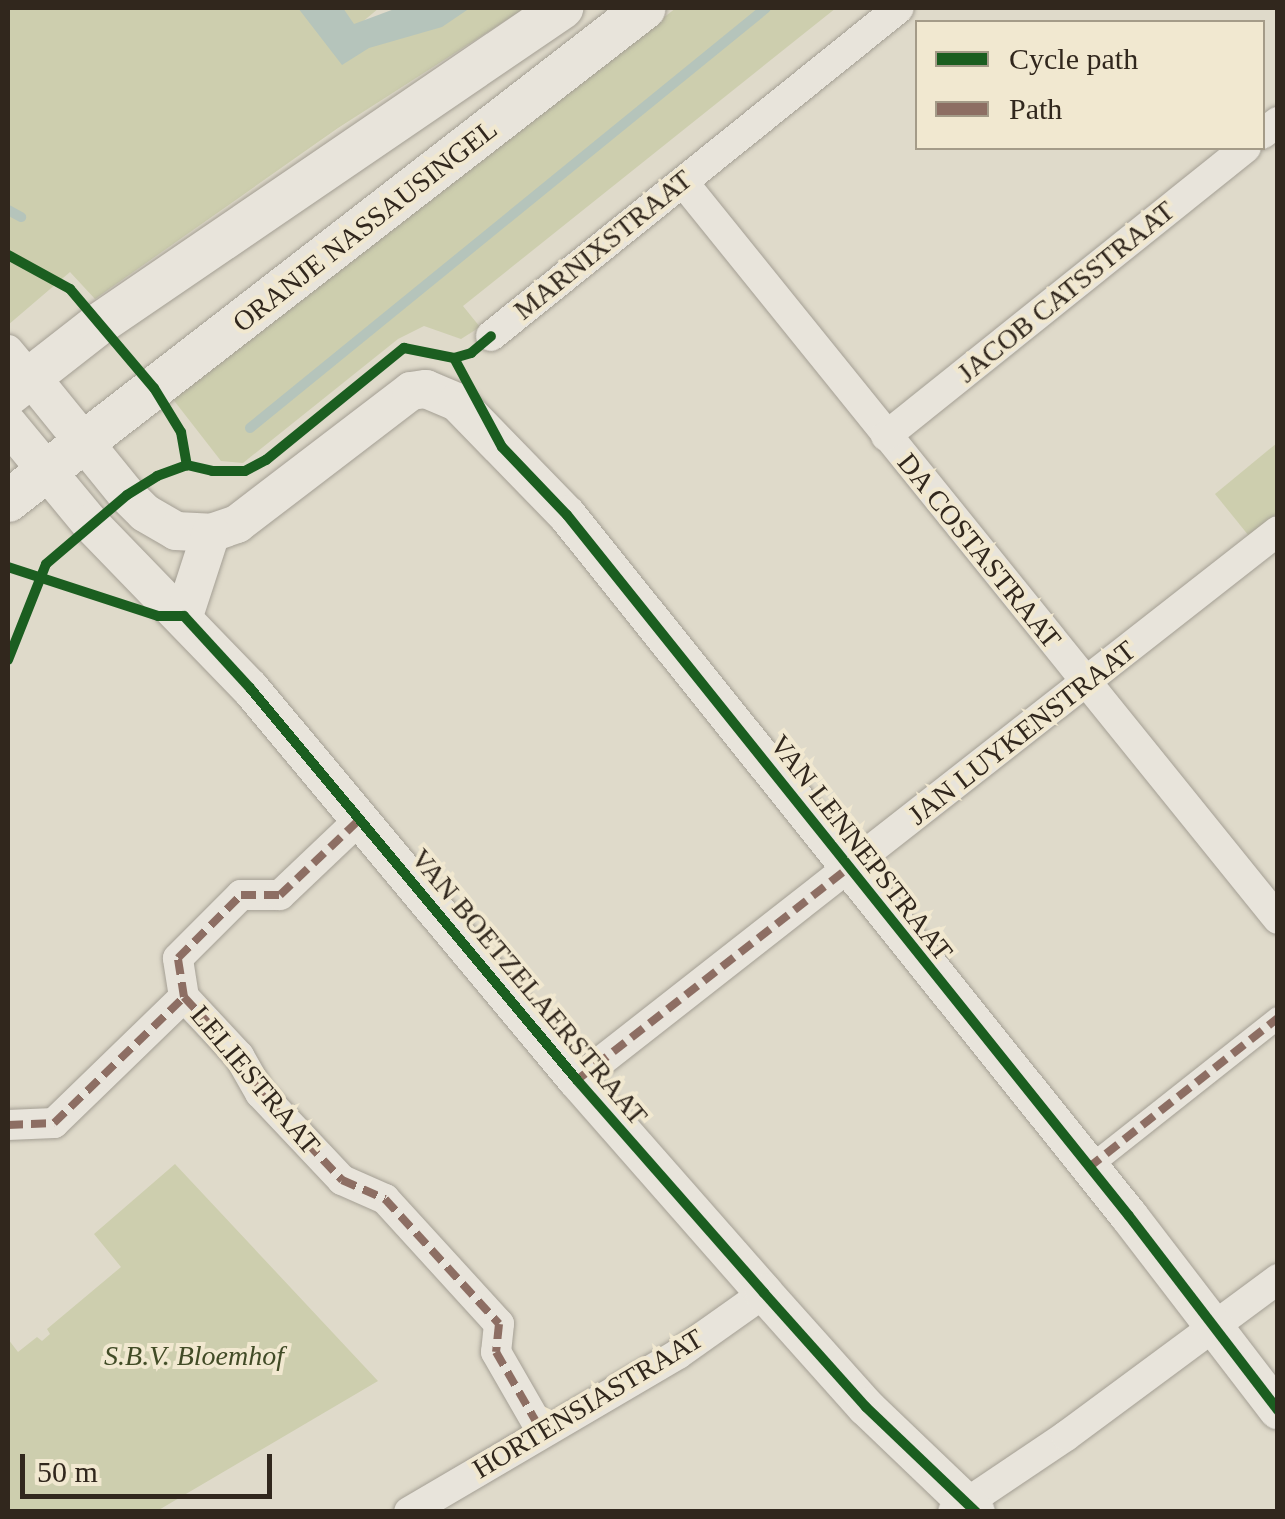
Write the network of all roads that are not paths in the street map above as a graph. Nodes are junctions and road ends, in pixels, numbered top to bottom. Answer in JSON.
{"nodes":[{"id":1,"x":562,"y":8,"type":"edge"},
{"id":2,"x":645,"y":8,"type":"edge"},
{"id":3,"x":899,"y":8,"type":"edge"},
{"id":4,"x":1244,"y":150,"type":"edge"},
{"id":5,"x":682,"y":182,"type":"junction"},
{"id":6,"x":491,"y":336,"type":"dead end"},
{"id":7,"x":15,"y":374,"type":"edge"},
{"id":8,"x":8,"y":424,"type":"edge"},
{"id":9,"x":886,"y":436,"type":"junction"},
{"id":10,"x":85,"y":444,"type":"junction"},
{"id":11,"x":47,"y":470,"type":"junction"},
{"id":12,"x":8,"y":500,"type":"edge"},
{"id":13,"x":1278,"y":532,"type":"edge"},
{"id":14,"x":211,"y":533,"type":"junction"},
{"id":15,"x":184,"y":616,"type":"junction"},
{"id":16,"x":1086,"y":684,"type":"junction"},
{"id":17,"x":359,"y":820,"type":"junction"},
{"id":18,"x":848,"y":868,"type":"junction"},
{"id":19,"x":1278,"y":919,"type":"edge"},
{"id":20,"x":184,"y":996,"type":"junction"},
{"id":21,"x":1278,"y":1018,"type":"edge"},
{"id":22,"x":577,"y":1080,"type":"junction"},
{"id":23,"x":8,"y":1125,"type":"edge"},
{"id":24,"x":1088,"y":1168,"type":"junction"},
{"id":25,"x":1278,"y":1279,"type":"edge"},
{"id":26,"x":764,"y":1293,"type":"junction"},
{"id":27,"x":1213,"y":1326,"type":"junction"},
{"id":28,"x":1278,"y":1410,"type":"edge"},
{"id":29,"x":542,"y":1432,"type":"junction"},
{"id":30,"x":966,"y":1509,"type":"edge"},
{"id":31,"x":409,"y":1512,"type":"edge"}],
"edges":[{"from":1,"to":7,"type":"main road","name":"ORANJE NASSAUSINGEL"},
{"from":2,"to":10,"type":"main road","name":"ORANJE NASSAUSINGEL"},
{"from":3,"to":5,"type":"street","name":"MARNIXSTRAAT"},
{"from":4,"to":9,"type":"street","name":"JACOB CATSSTRAAT"},
{"from":5,"to":6,"type":"street","name":"MARNIXSTRAAT"},
{"from":5,"to":9,"type":"street","name":"DA COSTASTRAAT"},
{"from":7,"to":10,"type":"street","name":"ORANJE NASSAUSINGEL"},
{"from":8,"to":11,"type":"street"},
{"from":9,"to":16,"type":"street","name":"DA COSTASTRAAT"},
{"from":10,"to":11,"type":"main road","name":"ORANJE NASSAUSINGEL"},
{"from":10,"to":14,"type":"street"},
{"from":11,"to":12,"type":"main road","name":"ORANJE NASSAUSINGEL"},
{"from":11,"to":15,"type":"street","name":"VAN BOETZELAERSTRAAT"},
{"from":13,"to":16,"type":"street","name":"JAN LUYKENSTRAAT"},
{"from":14,"to":15,"type":"street"},
{"from":14,"to":18,"type":"street","name":"VAN LENNEPSTRAAT"},
{"from":15,"to":17,"type":"street","name":"VAN BOETZELAERSTRAAT"},
{"from":16,"to":18,"type":"street","name":"JAN LUYKENSTRAAT"},
{"from":16,"to":19,"type":"street","name":"DA COSTASTRAAT"},
{"from":17,"to":20,"type":"street"},
{"from":17,"to":22,"type":"street","name":"VAN BOETZELAERSTRAAT"},
{"from":18,"to":22,"type":"street","name":"JAN LUYKENSTRAAT"},
{"from":18,"to":24,"type":"street","name":"VAN LENNEPSTRAAT"},
{"from":20,"to":23,"type":"street"},
{"from":20,"to":29,"type":"street","name":"LELIESTRAAT"},
{"from":21,"to":24,"type":"street"},
{"from":22,"to":26,"type":"street","name":"VAN BOETZELAERSTRAAT"},
{"from":24,"to":27,"type":"street","name":"VAN LENNEPSTRAAT"},
{"from":25,"to":27,"type":"street"},
{"from":26,"to":29,"type":"street","name":"HORTENSIASTRAAT"},
{"from":26,"to":30,"type":"street","name":"VAN BOETZELAERSTRAAT"},
{"from":27,"to":28,"type":"street","name":"VAN LENNEPSTRAAT"},
{"from":27,"to":30,"type":"street"},
{"from":29,"to":31,"type":"street","name":"HORTENSIASTRAAT"}]}
